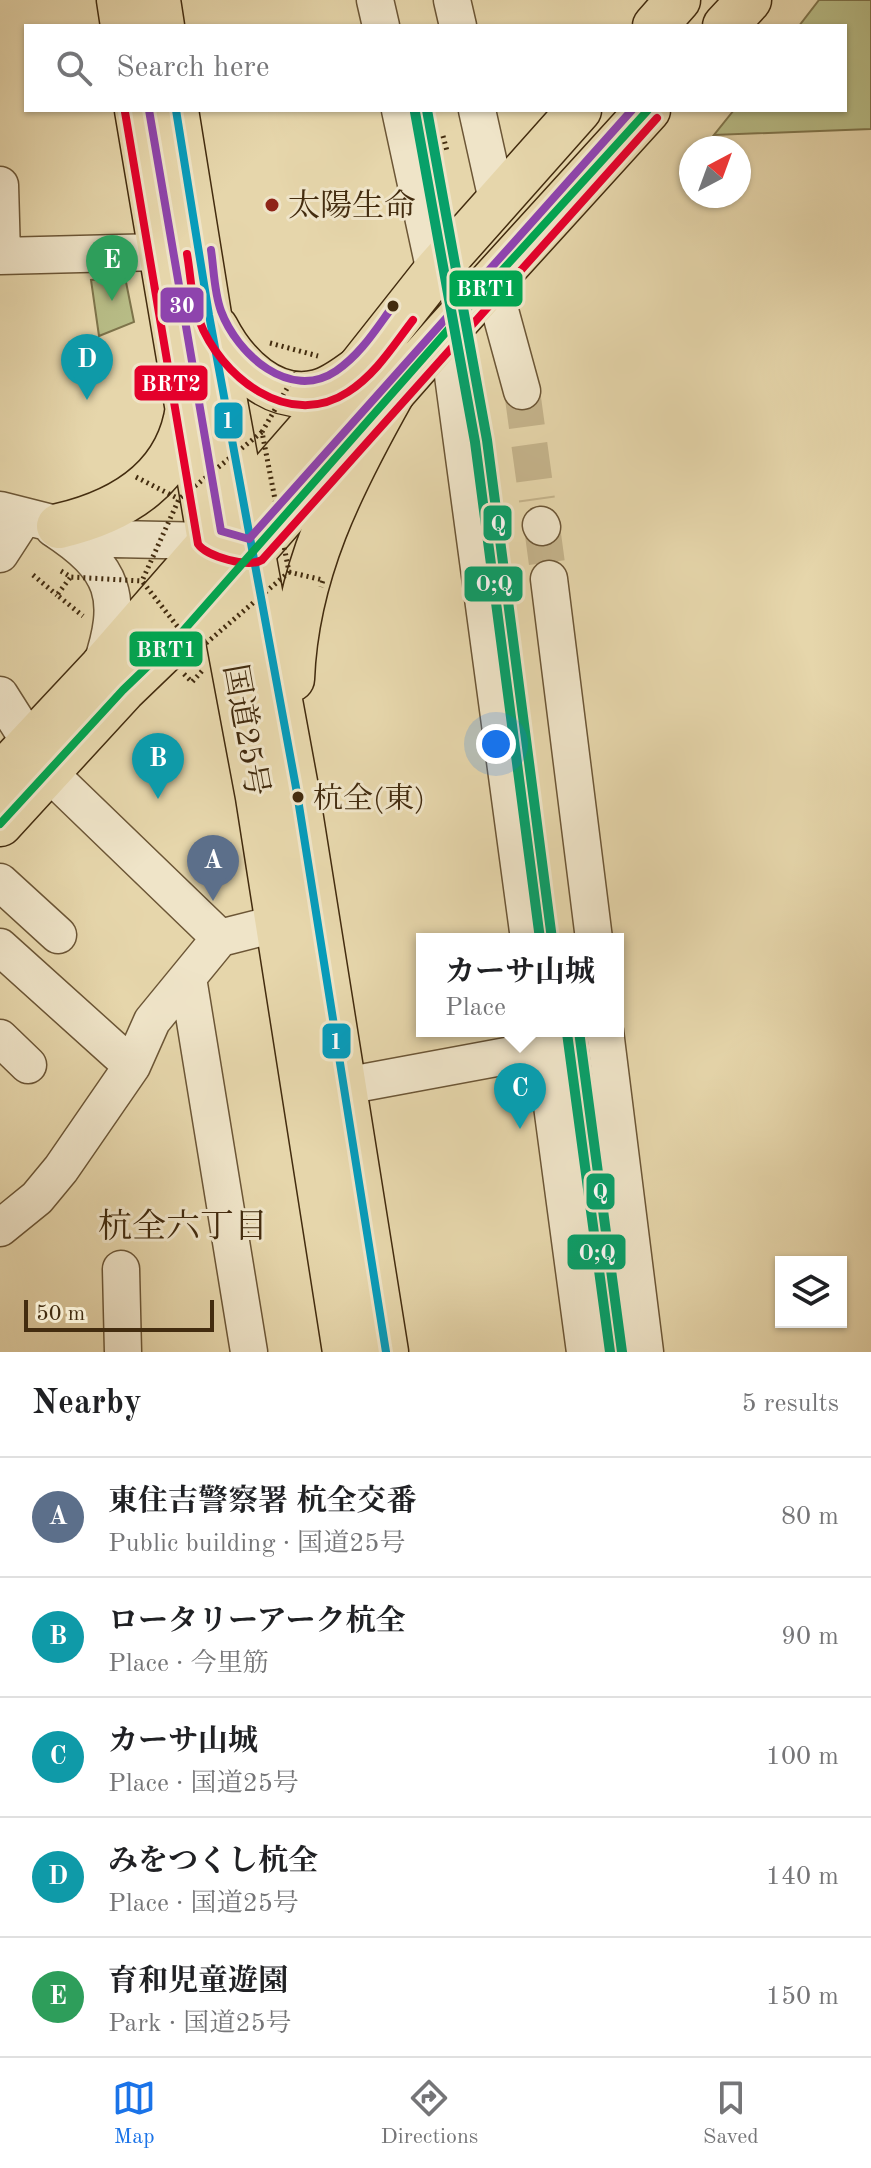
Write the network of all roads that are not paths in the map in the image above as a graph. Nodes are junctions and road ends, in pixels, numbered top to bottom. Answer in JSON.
{"nodes":[{"id":1,"x":119,"y":0,"type":"edge"},
{"id":2,"x":158,"y":0,"type":"edge"},
{"id":3,"x":375,"y":0,"type":"edge"},
{"id":4,"x":452,"y":0,"type":"edge"},
{"id":5,"x":678,"y":0,"type":"edge"},
{"id":6,"x":749,"y":0,"type":"edge"},
{"id":7,"x":123,"y":24,"type":"edge"},
{"id":8,"x":162,"y":24,"type":"edge"},
{"id":9,"x":381,"y":24,"type":"edge"},
{"id":10,"x":458,"y":24,"type":"edge"},
{"id":11,"x":657,"y":24,"type":"edge"},
{"id":12,"x":727,"y":24,"type":"edge"},
{"id":13,"x":137,"y":112,"type":"edge"},
{"id":14,"x":176,"y":112,"type":"edge"},
{"id":15,"x":400,"y":112,"type":"edge"},
{"id":16,"x":477,"y":112,"type":"edge"},
{"id":17,"x":577,"y":112,"type":"edge"},
{"id":18,"x":646,"y":112,"type":"edge"},
{"id":19,"x":0,"y":185,"type":"edge"},
{"id":20,"x":497,"y":200,"type":"junction"},
{"id":21,"x":160,"y":252,"type":"junction"},
{"id":22,"x":1,"y":256,"type":"edge"},
{"id":23,"x":435,"y":272,"type":"junction"},
{"id":24,"x":492,"y":281,"type":"junction"},
{"id":25,"x":209,"y":315,"type":"junction"},
{"id":26,"x":447,"y":331,"type":"junction"},
{"id":27,"x":359,"y":373,"type":"junction"},
{"id":28,"x":522,"y":391,"type":"tunnel mouth"},
{"id":29,"x":188,"y":404,"type":"junction"},
{"id":30,"x":244,"y":502,"type":"junction"},
{"id":31,"x":32,"y":519,"type":"edge"},
{"id":32,"x":210,"y":541,"type":"junction"},
{"id":33,"x":0,"y":554,"type":"edge"},
{"id":34,"x":271,"y":562,"type":"junction"},
{"id":35,"x":549,"y":579,"type":"tunnel mouth"},
{"id":36,"x":220,"y":589,"type":"junction"},
{"id":37,"x":101,"y":668,"type":"junction"},
{"id":38,"x":0,"y":695,"type":"edge"},
{"id":39,"x":40,"y":758,"type":"junction"},
{"id":40,"x":0,"y":776,"type":"edge"},
{"id":41,"x":297,"y":793,"type":"junction"},
{"id":42,"x":0,"y":824,"type":"edge"},
{"id":43,"x":0,"y":882,"type":"edge"},
{"id":44,"x":279,"y":923,"type":"junction"},
{"id":45,"x":528,"y":933,"type":"edge"},
{"id":46,"x":593,"y":933,"type":"edge"},
{"id":47,"x":58,"y":935,"type":"dead end"},
{"id":48,"x":220,"y":938,"type":"junction"},
{"id":49,"x":0,"y":947,"type":"edge"},
{"id":50,"x":188,"y":978,"type":"junction"},
{"id":51,"x":606,"y":1037,"type":"edge"},
{"id":52,"x":543,"y":1040,"type":"edge"},
{"id":53,"x":132,"y":1066,"type":"junction"},
{"id":54,"x":324,"y":1090,"type":"junction"},
{"id":55,"x":0,"y":1228,"type":"edge"},
{"id":56,"x":121,"y":1269,"type":"dead end"},
{"id":57,"x":123,"y":1352,"type":"edge"},
{"id":58,"x":249,"y":1352,"type":"edge"},
{"id":59,"x":345,"y":1352,"type":"edge"},
{"id":60,"x":386,"y":1352,"type":"edge"},
{"id":61,"x":585,"y":1352,"type":"edge"},
{"id":62,"x":645,"y":1352,"type":"edge"}],
"edges":[{"from":1,"to":7,"type":"main road"},
{"from":2,"to":8,"type":"main road"},
{"from":3,"to":9,"type":"street"},
{"from":4,"to":10,"type":"street"},
{"from":5,"to":11,"type":"main road"},
{"from":6,"to":12,"type":"main road"},
{"from":13,"to":21,"type":"main road","name":"国道25号"},
{"from":14,"to":25,"type":"main road","name":"国道25号"},
{"from":15,"to":23,"type":"street"},
{"from":16,"to":20,"type":"street"},
{"from":17,"to":20,"type":"main road"},
{"from":18,"to":24,"type":"main road"},
{"from":19,"to":22,"type":"street"},
{"from":20,"to":23,"type":"main road"},
{"from":21,"to":22,"type":"street"},
{"from":21,"to":29,"type":"main road","name":"国道25号"},
{"from":23,"to":27,"type":"main road"},
{"from":24,"to":26,"type":"main road"},
{"from":24,"to":28,"type":"street"},
{"from":25,"to":27,"type":"main road"},
{"from":25,"to":30,"type":"main road","name":"国道25号"},
{"from":26,"to":27,"type":"main road"},
{"from":26,"to":45,"type":"street"},
{"from":27,"to":30,"type":"main road"},
{"from":27,"to":34,"type":"main road"},
{"from":27,"to":41,"type":"main road"},
{"from":29,"to":31,"type":"main road"},
{"from":29,"to":32,"type":"main road","name":"国道25号"},
{"from":30,"to":32,"type":"main road"},
{"from":30,"to":34,"type":"main road","name":"国道25号"},
{"from":31,"to":32,"type":"street"},
{"from":31,"to":33,"type":"street"},
{"from":31,"to":37,"type":"street"},
{"from":32,"to":34,"type":"street"},
{"from":32,"to":36,"type":"main road","name":"国道25号"},
{"from":32,"to":37,"type":"main road"},
{"from":34,"to":36,"type":"main road"},
{"from":34,"to":41,"type":"main road","name":"国道25号"},
{"from":35,"to":46,"type":"street"},
{"from":36,"to":39,"type":"main road"},
{"from":36,"to":44,"type":"main road","name":"国道25号"},
{"from":37,"to":39,"type":"main road"},
{"from":38,"to":39,"type":"street"},
{"from":39,"to":40,"type":"main road"},
{"from":39,"to":42,"type":"main road"},
{"from":39,"to":48,"type":"street"},
{"from":41,"to":54,"type":"main road","name":"国道25号"},
{"from":43,"to":47,"type":"street"},
{"from":44,"to":48,"type":"street"},
{"from":44,"to":54,"type":"main road","name":"国道25号"},
{"from":48,"to":50,"type":"street"},
{"from":49,"to":53,"type":"street"},
{"from":50,"to":53,"type":"street"},
{"from":50,"to":58,"type":"street"},
{"from":51,"to":62,"type":"street"},
{"from":52,"to":54,"type":"street"},
{"from":52,"to":61,"type":"street"},
{"from":53,"to":55,"type":"street"},
{"from":54,"to":59,"type":"main road","name":"国道25号"},
{"from":54,"to":60,"type":"main road","name":"国道25号"},
{"from":56,"to":57,"type":"street"}]}
